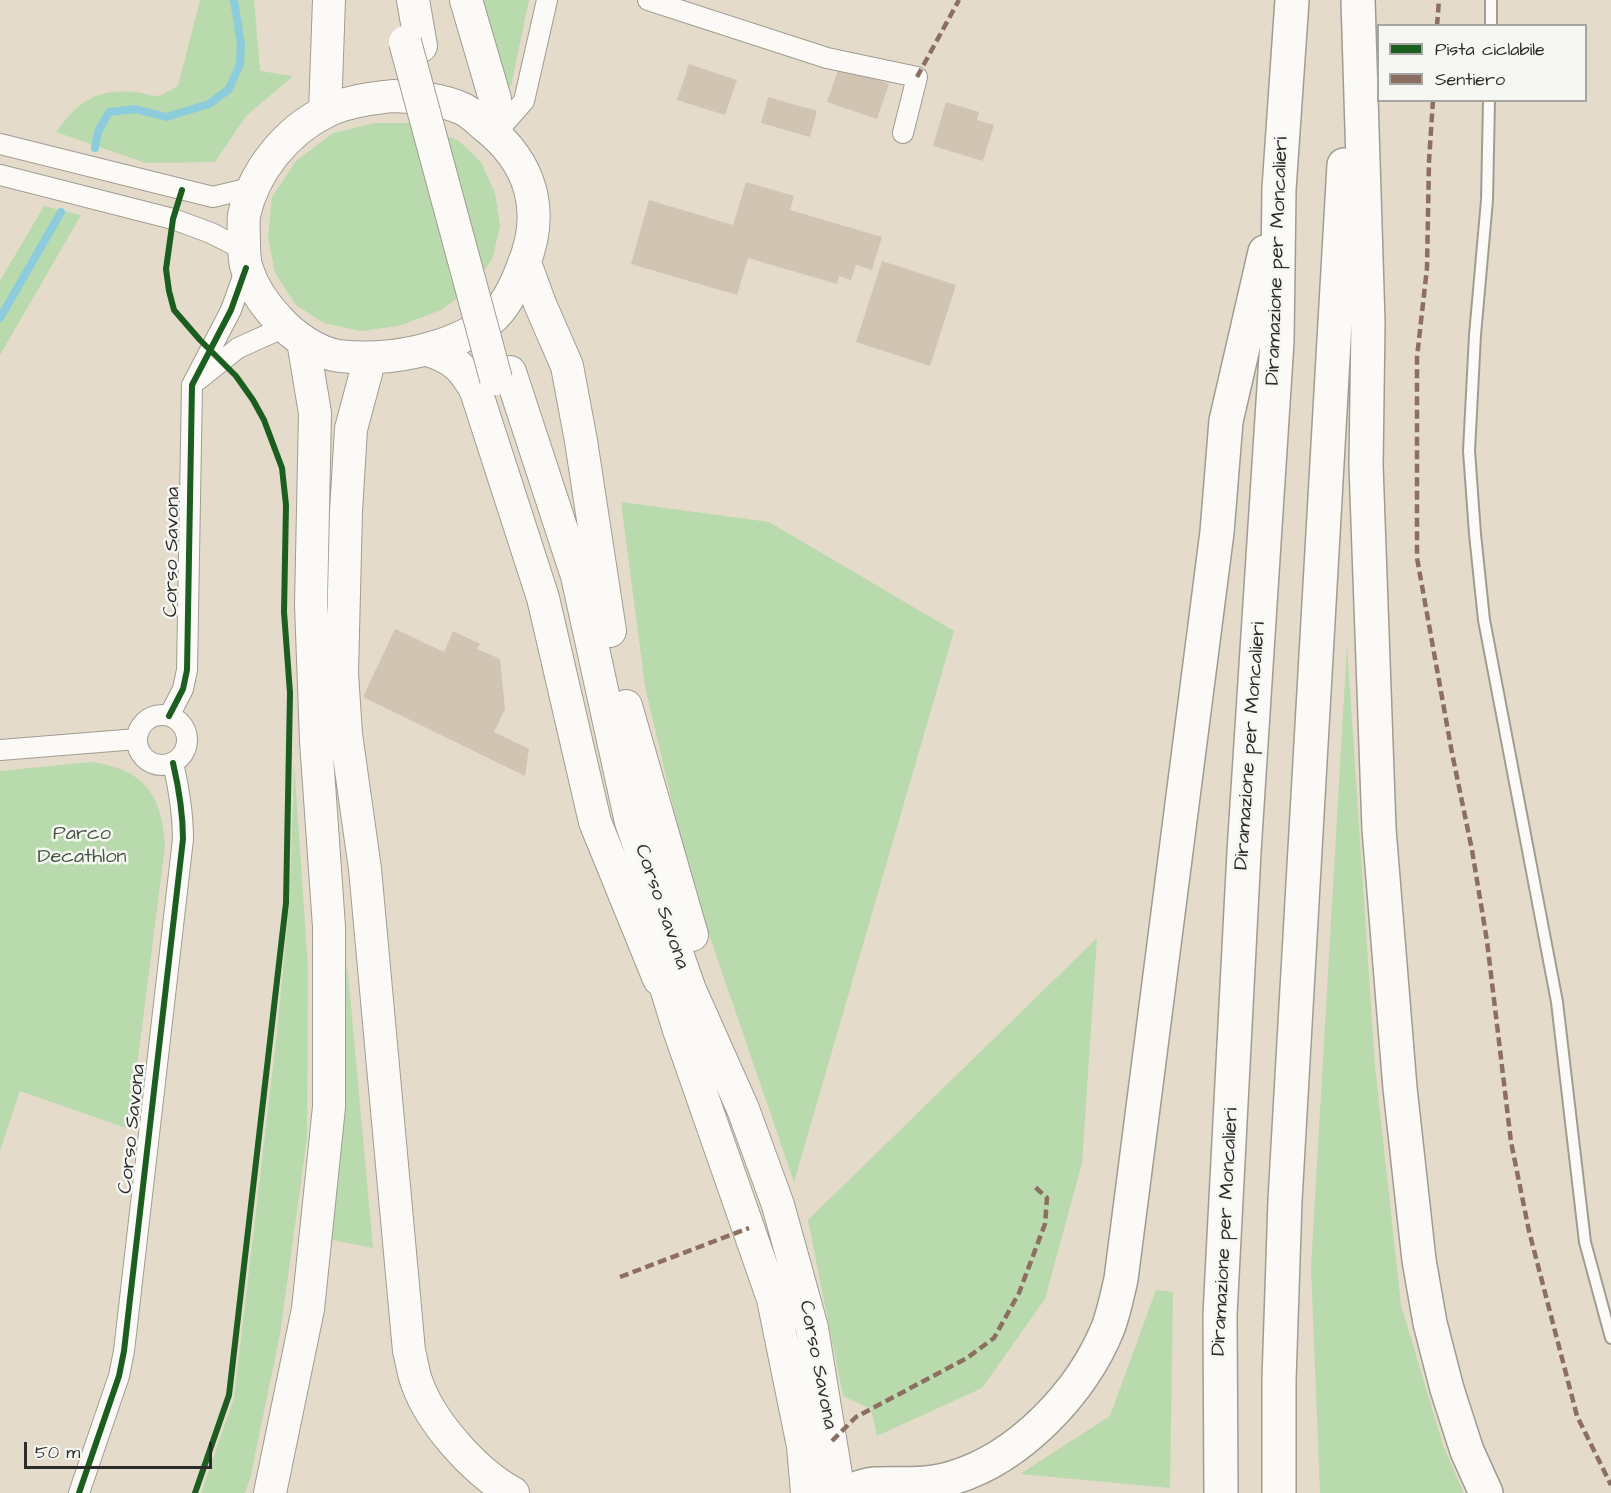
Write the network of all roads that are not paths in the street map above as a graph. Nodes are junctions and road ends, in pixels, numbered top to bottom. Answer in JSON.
{"nodes":[{"id":1,"x":329,"y":0,"type":"edge"},
{"id":2,"x":395,"y":0,"type":"edge"},
{"id":3,"x":413,"y":0,"type":"edge"},
{"id":4,"x":466,"y":0,"type":"edge"},
{"id":5,"x":547,"y":0,"type":"edge"},
{"id":6,"x":648,"y":0,"type":"edge"},
{"id":7,"x":1292,"y":0,"type":"edge"},
{"id":8,"x":1356,"y":0,"type":"edge"},
{"id":9,"x":1491,"y":0,"type":"edge"},
{"id":10,"x":1491,"y":24,"type":"edge"},
{"id":11,"x":413,"y":44,"type":"junction"},
{"id":12,"x":1489,"y":102,"type":"edge"},
{"id":13,"x":325,"y":112,"type":"junction"},
{"id":14,"x":495,"y":134,"type":"junction"},
{"id":15,"x":903,"y":134,"type":"dead end"},
{"id":16,"x":0,"y":144,"type":"edge"},
{"id":17,"x":0,"y":175,"type":"edge"},
{"id":18,"x":255,"y":188,"type":"junction"},
{"id":19,"x":1279,"y":189,"type":"junction"},
{"id":20,"x":245,"y":259,"type":"junction"},
{"id":21,"x":525,"y":263,"type":"junction"},
{"id":22,"x":294,"y":334,"type":"junction"},
{"id":23,"x":428,"y":350,"type":"junction"},
{"id":24,"x":370,"y":358,"type":"junction"},
{"id":25,"x":503,"y":375,"type":"junction"},
{"id":26,"x":192,"y":385,"type":"junction"},
{"id":27,"x":169,"y":716,"type":"junction"},
{"id":28,"x":137,"y":739,"type":"junction"},
{"id":29,"x":0,"y":750,"type":"edge"},
{"id":30,"x":173,"y":763,"type":"junction"},
{"id":31,"x":679,"y":1030,"type":"junction"},
{"id":32,"x":743,"y":1108,"type":"junction"},
{"id":33,"x":1611,"y":1338,"type":"edge"},
{"id":34,"x":80,"y":1493,"type":"edge"},
{"id":35,"x":270,"y":1493,"type":"edge"},
{"id":36,"x":513,"y":1493,"type":"edge"},
{"id":37,"x":807,"y":1493,"type":"edge"},
{"id":38,"x":839,"y":1493,"type":"edge"},
{"id":39,"x":844,"y":1493,"type":"edge"},
{"id":40,"x":1221,"y":1493,"type":"edge"},
{"id":41,"x":1279,"y":1493,"type":"edge"},
{"id":42,"x":1486,"y":1493,"type":"edge"}],
"edges":[{"from":1,"to":13,"type":"main road"},
{"from":2,"to":11,"type":"main road","name":"Corso Savona"},
{"from":3,"to":11,"type":"main road","name":"Corso Savona"},
{"from":4,"to":14,"type":"main road"},
{"from":5,"to":14,"type":"street"},
{"from":6,"to":15,"type":"street"},
{"from":7,"to":19,"type":"highway","name":"Diramazione per Moncalieri"},
{"from":8,"to":41,"type":"highway"},
{"from":8,"to":42,"type":"highway"},
{"from":9,"to":10,"type":"lane"},
{"from":11,"to":25,"type":"main road","name":"Corso Savona","bridge":true},
{"from":12,"to":33,"type":"lane"},
{"from":13,"to":14,"type":"main road"},
{"from":13,"to":18,"type":"main road"},
{"from":14,"to":21,"type":"main road"},
{"from":16,"to":18,"type":"street"},
{"from":17,"to":20,"type":"street"},
{"from":18,"to":20,"type":"main road"},
{"from":19,"to":39,"type":"highway"},
{"from":19,"to":40,"type":"highway","name":"Diramazione per Moncalieri"},
{"from":20,"to":22,"type":"main road"},
{"from":20,"to":26,"type":"street"},
{"from":21,"to":23,"type":"main road"},
{"from":21,"to":32,"type":"main road"},
{"from":22,"to":24,"type":"main road"},
{"from":22,"to":26,"type":"street"},
{"from":22,"to":35,"type":"main road"},
{"from":23,"to":24,"type":"main road"},
{"from":23,"to":31,"type":"main road"},
{"from":24,"to":36,"type":"main road"},
{"from":25,"to":31,"type":"main road","name":"Corso Savona"},
{"from":25,"to":32,"type":"main road","name":"Corso Savona"},
{"from":26,"to":27,"type":"street","name":"Corso Savona"},
{"from":27,"to":28,"type":"street"},
{"from":27,"to":30,"type":"street"},
{"from":28,"to":29,"type":"street"},
{"from":28,"to":30,"type":"street"},
{"from":30,"to":34,"type":"street","name":"Corso Savona"},
{"from":31,"to":37,"type":"main road","name":"Corso Savona"},
{"from":32,"to":38,"type":"main road","name":"Corso Savona"}]}
